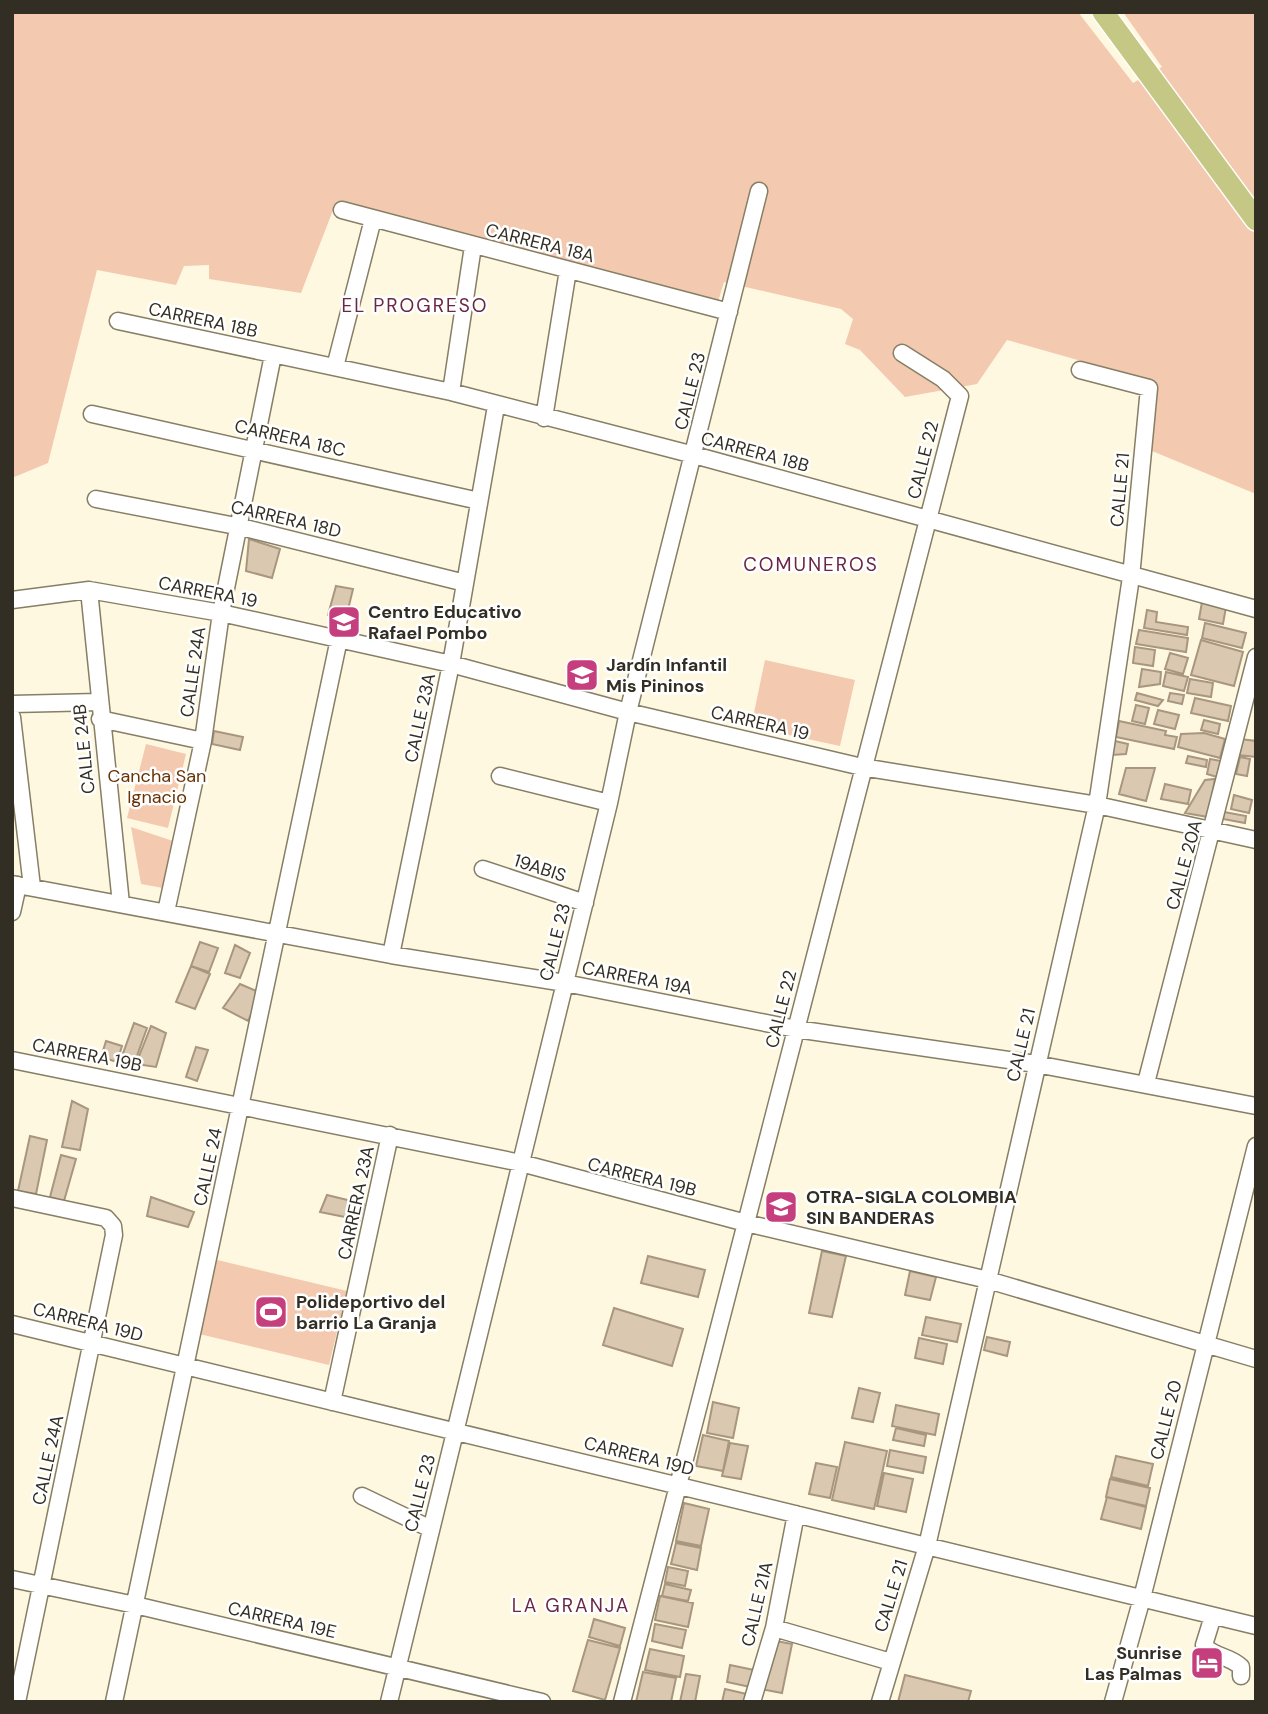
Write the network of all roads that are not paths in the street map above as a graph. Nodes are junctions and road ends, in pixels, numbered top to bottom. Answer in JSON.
{"nodes":[{"id":1,"x":1103,"y":12,"type":"edge"},
{"id":2,"x":759,"y":191,"type":"dead end"},
{"id":3,"x":342,"y":209,"type":"dead end"},
{"id":4,"x":373,"y":219,"type":"junction"},
{"id":5,"x":1256,"y":220,"type":"edge"},
{"id":6,"x":473,"y":246,"type":"junction"},
{"id":7,"x":568,"y":270,"type":"junction"},
{"id":8,"x":729,"y":312,"type":"junction"},
{"id":9,"x":118,"y":321,"type":"dead end"},
{"id":10,"x":902,"y":353,"type":"dead end"},
{"id":11,"x":273,"y":355,"type":"junction"},
{"id":12,"x":335,"y":367,"type":"junction"},
{"id":13,"x":1080,"y":370,"type":"dead end"},
{"id":14,"x":451,"y":392,"type":"junction"},
{"id":15,"x":496,"y":406,"type":"junction"},
{"id":16,"x":92,"y":414,"type":"dead end"},
{"id":17,"x":544,"y":418,"type":"junction"},
{"id":18,"x":256,"y":450,"type":"junction"},
{"id":19,"x":695,"y":455,"type":"junction"},
{"id":20,"x":96,"y":499,"type":"dead end"},
{"id":21,"x":480,"y":501,"type":"junction"},
{"id":22,"x":928,"y":520,"type":"junction"},
{"id":23,"x":241,"y":527,"type":"junction"},
{"id":24,"x":1131,"y":577,"type":"junction"},
{"id":25,"x":465,"y":583,"type":"junction"},
{"id":26,"x":89,"y":590,"type":"junction"},
{"id":27,"x":12,"y":600,"type":"edge"},
{"id":28,"x":1256,"y":609,"type":"edge"},
{"id":29,"x":221,"y":613,"type":"junction"},
{"id":30,"x":339,"y":639,"type":"junction"},
{"id":31,"x":1256,"y":657,"type":"edge"},
{"id":32,"x":451,"y":664,"type":"junction"},
{"id":33,"x":98,"y":702,"type":"junction"},
{"id":34,"x":12,"y":704,"type":"edge"},
{"id":35,"x":628,"y":712,"type":"junction"},
{"id":36,"x":12,"y":717,"type":"edge"},
{"id":37,"x":100,"y":719,"type":"junction"},
{"id":38,"x":203,"y":741,"type":"junction"},
{"id":39,"x":862,"y":767,"type":"junction"},
{"id":40,"x":500,"y":776,"type":"dead end"},
{"id":41,"x":609,"y":803,"type":"junction"},
{"id":42,"x":1097,"y":805,"type":"junction"},
{"id":43,"x":1213,"y":831,"type":"junction"},
{"id":44,"x":1256,"y":840,"type":"edge"},
{"id":45,"x":483,"y":869,"type":"dead end"},
{"id":46,"x":21,"y":885,"type":"edge"},
{"id":47,"x":584,"y":903,"type":"junction"},
{"id":48,"x":121,"y":904,"type":"junction"},
{"id":49,"x":12,"y":912,"type":"edge"},
{"id":50,"x":166,"y":912,"type":"junction"},
{"id":51,"x":277,"y":932,"type":"junction"},
{"id":52,"x":391,"y":955,"type":"junction"},
{"id":53,"x":565,"y":983,"type":"junction"},
{"id":54,"x":796,"y":1029,"type":"junction"},
{"id":55,"x":12,"y":1060,"type":"edge"},
{"id":56,"x":1036,"y":1064,"type":"junction"},
{"id":57,"x":1146,"y":1083,"type":"junction"},
{"id":58,"x":240,"y":1106,"type":"junction"},
{"id":59,"x":1256,"y":1106,"type":"edge"},
{"id":60,"x":390,"y":1135,"type":"junction"},
{"id":61,"x":1256,"y":1146,"type":"edge"},
{"id":62,"x":521,"y":1163,"type":"junction"},
{"id":63,"x":12,"y":1198,"type":"edge"},
{"id":64,"x":746,"y":1223,"type":"junction"},
{"id":65,"x":988,"y":1279,"type":"junction"},
{"id":66,"x":12,"y":1324,"type":"edge"},
{"id":67,"x":92,"y":1343,"type":"junction"},
{"id":68,"x":1205,"y":1344,"type":"junction"},
{"id":69,"x":1256,"y":1359,"type":"edge"},
{"id":70,"x":185,"y":1366,"type":"junction"},
{"id":71,"x":332,"y":1402,"type":"junction"},
{"id":72,"x":455,"y":1432,"type":"junction"},
{"id":73,"x":678,"y":1486,"type":"junction"},
{"id":74,"x":362,"y":1496,"type":"dead end"},
{"id":75,"x":796,"y":1514,"type":"junction"},
{"id":76,"x":431,"y":1530,"type":"junction"},
{"id":77,"x":927,"y":1546,"type":"junction"},
{"id":78,"x":12,"y":1579,"type":"edge"},
{"id":79,"x":42,"y":1586,"type":"junction"},
{"id":80,"x":1142,"y":1598,"type":"junction"},
{"id":81,"x":135,"y":1605,"type":"junction"},
{"id":82,"x":1213,"y":1616,"type":"junction"},
{"id":83,"x":1256,"y":1626,"type":"edge"},
{"id":84,"x":774,"y":1628,"type":"junction"},
{"id":85,"x":891,"y":1662,"type":"junction"},
{"id":86,"x":397,"y":1667,"type":"junction"},
{"id":87,"x":1241,"y":1676,"type":"dead end"},
{"id":88,"x":17,"y":1702,"type":"edge"},
{"id":89,"x":114,"y":1702,"type":"edge"},
{"id":90,"x":389,"y":1702,"type":"edge"},
{"id":91,"x":542,"y":1702,"type":"edge"},
{"id":92,"x":622,"y":1702,"type":"edge"},
{"id":93,"x":752,"y":1702,"type":"edge"},
{"id":94,"x":880,"y":1702,"type":"edge"},
{"id":95,"x":1113,"y":1702,"type":"edge"}],
"edges":[{"from":1,"to":5,"type":"main road"},
{"from":2,"to":8,"type":"street","name":"CALLE 23"},
{"from":3,"to":4,"type":"street","name":"CARRERA 18A"},
{"from":4,"to":6,"type":"street","name":"CARRERA 18A"},
{"from":4,"to":12,"type":"street"},
{"from":6,"to":7,"type":"street","name":"CARRERA 18A"},
{"from":6,"to":14,"type":"street"},
{"from":7,"to":8,"type":"street","name":"CARRERA 18A"},
{"from":7,"to":17,"type":"street"},
{"from":8,"to":19,"type":"street","name":"CALLE 23"},
{"from":9,"to":11,"type":"street","name":"CARRERA 18B"},
{"from":10,"to":22,"type":"street","name":"CALLE 22"},
{"from":11,"to":12,"type":"street","name":"CARRERA 18B"},
{"from":11,"to":18,"type":"street","name":"CALLE 24A"},
{"from":12,"to":14,"type":"street","name":"CARRERA 18B"},
{"from":13,"to":24,"type":"street","name":"CALLE 21"},
{"from":14,"to":15,"type":"street","name":"CARRERA 18B"},
{"from":15,"to":17,"type":"street","name":"CARRERA 18B"},
{"from":15,"to":21,"type":"street","name":"CALLE 23A"},
{"from":16,"to":18,"type":"street","name":"CARRERA 18C"},
{"from":17,"to":19,"type":"street","name":"CARRERA 18B"},
{"from":18,"to":21,"type":"street","name":"CARRERA 18C"},
{"from":18,"to":23,"type":"street","name":"CALLE 24A"},
{"from":19,"to":22,"type":"street","name":"CARRERA 18B"},
{"from":19,"to":35,"type":"street","name":"CALLE 23"},
{"from":20,"to":23,"type":"street","name":"CARRERA 18D"},
{"from":21,"to":25,"type":"street","name":"CALLE 23A"},
{"from":22,"to":24,"type":"street","name":"CARRERA 18B"},
{"from":22,"to":39,"type":"street","name":"CALLE 22"},
{"from":23,"to":25,"type":"street","name":"CARRERA 18D"},
{"from":23,"to":29,"type":"street","name":"CALLE 24A"},
{"from":24,"to":28,"type":"street","name":"CARRERA 18B"},
{"from":24,"to":42,"type":"street","name":"CALLE 21"},
{"from":25,"to":32,"type":"street","name":"CALLE 23A"},
{"from":26,"to":27,"type":"street","name":"CARRERA 19"},
{"from":26,"to":29,"type":"street","name":"CARRERA 19"},
{"from":26,"to":33,"type":"street","name":"CALLE 24B"},
{"from":29,"to":30,"type":"street","name":"CARRERA 19"},
{"from":29,"to":38,"type":"street","name":"CALLE 24A"},
{"from":30,"to":32,"type":"street","name":"CARRERA 19"},
{"from":30,"to":51,"type":"street","name":"CALLE 24"},
{"from":31,"to":43,"type":"street","name":"CALLE 20A"},
{"from":32,"to":35,"type":"street","name":"CARRERA 19"},
{"from":32,"to":52,"type":"street","name":"CALLE 23A"},
{"from":33,"to":34,"type":"street"},
{"from":33,"to":37,"type":"street","name":"CALLE 24B"},
{"from":35,"to":39,"type":"street","name":"CARRERA 19"},
{"from":35,"to":41,"type":"street","name":"CALLE 23"},
{"from":36,"to":46,"type":"street"},
{"from":37,"to":38,"type":"street"},
{"from":37,"to":48,"type":"street","name":"CALLE 24B"},
{"from":38,"to":50,"type":"street","name":"CALLE 24A"},
{"from":39,"to":42,"type":"street","name":"CARRERA 19"},
{"from":39,"to":54,"type":"street","name":"CALLE 22"},
{"from":40,"to":41,"type":"street"},
{"from":41,"to":47,"type":"street","name":"CALLE 23"},
{"from":42,"to":43,"type":"street","name":"CARRERA 19"},
{"from":42,"to":56,"type":"street","name":"CALLE 21"},
{"from":43,"to":44,"type":"street","name":"CARRERA 19"},
{"from":43,"to":57,"type":"street","name":"CALLE 20A"},
{"from":45,"to":47,"type":"street","name":"19ABIS"},
{"from":46,"to":48,"type":"street","name":"CARRERA 19A"},
{"from":46,"to":49,"type":"street"},
{"from":47,"to":53,"type":"street","name":"CALLE 23"},
{"from":48,"to":50,"type":"street","name":"CARRERA 19A"},
{"from":50,"to":51,"type":"street","name":"CARRERA 19A"},
{"from":51,"to":52,"type":"street","name":"CARRERA 19A"},
{"from":51,"to":58,"type":"street","name":"CALLE 24"},
{"from":52,"to":53,"type":"street","name":"CARRERA 19A"},
{"from":53,"to":54,"type":"street","name":"CARRERA 19A"},
{"from":53,"to":62,"type":"street","name":"CALLE 23"},
{"from":54,"to":56,"type":"street","name":"CARRERA 19A"},
{"from":54,"to":64,"type":"street","name":"CALLE 22"},
{"from":55,"to":58,"type":"street","name":"CARRERA 19B"},
{"from":56,"to":57,"type":"street","name":"CARRERA 19A"},
{"from":56,"to":65,"type":"street","name":"CALLE 21"},
{"from":57,"to":59,"type":"street","name":"CARRERA 19A"},
{"from":58,"to":60,"type":"street","name":"CARRERA 19B"},
{"from":58,"to":70,"type":"street","name":"CALLE 24"},
{"from":60,"to":62,"type":"street","name":"CARRERA 19B"},
{"from":60,"to":71,"type":"street","name":"CARRERA 23A"},
{"from":61,"to":68,"type":"street","name":"CALLE 20"},
{"from":62,"to":64,"type":"street","name":"CARRERA 19B"},
{"from":62,"to":72,"type":"street","name":"CALLE 23"},
{"from":63,"to":67,"type":"street","name":"CALLE 24A"},
{"from":64,"to":65,"type":"street","name":"CARRERA 19B"},
{"from":64,"to":73,"type":"street","name":"CALLE 22"},
{"from":65,"to":68,"type":"street","name":"CARRERA 19B"},
{"from":65,"to":77,"type":"street","name":"CALLE 21"},
{"from":66,"to":67,"type":"street","name":"CARRERA 19D"},
{"from":67,"to":70,"type":"street","name":"CARRERA 19D"},
{"from":67,"to":79,"type":"street","name":"CALLE 24A"},
{"from":68,"to":69,"type":"street","name":"CARRERA 19B"},
{"from":68,"to":80,"type":"street","name":"CALLE 20"},
{"from":70,"to":71,"type":"street","name":"CARRERA 19D"},
{"from":70,"to":81,"type":"street","name":"CALLE 24"},
{"from":71,"to":72,"type":"street","name":"CARRERA 19D"},
{"from":72,"to":73,"type":"street","name":"CARRERA 19D"},
{"from":72,"to":76,"type":"street","name":"CALLE 23"},
{"from":73,"to":75,"type":"street","name":"CARRERA 19D"},
{"from":73,"to":92,"type":"street","name":"CALLE 22"},
{"from":74,"to":76,"type":"street"},
{"from":75,"to":77,"type":"street","name":"CARRERA 19D"},
{"from":75,"to":84,"type":"street","name":"CALLE 21A"},
{"from":76,"to":86,"type":"street","name":"CALLE 23"},
{"from":77,"to":80,"type":"street","name":"CARRERA 19D"},
{"from":77,"to":85,"type":"street","name":"CALLE 21"},
{"from":78,"to":79,"type":"street","name":"CARRERA 19E"},
{"from":79,"to":81,"type":"street","name":"CARRERA 19E"},
{"from":79,"to":88,"type":"street","name":"CALLE 24A"},
{"from":80,"to":82,"type":"street","name":"CARRERA 19D"},
{"from":80,"to":95,"type":"street","name":"CALLE 20"},
{"from":81,"to":86,"type":"street","name":"CARRERA 19E"},
{"from":81,"to":89,"type":"street","name":"CALLE 24"},
{"from":82,"to":83,"type":"street","name":"CARRERA 19D"},
{"from":82,"to":87,"type":"street"},
{"from":84,"to":85,"type":"street"},
{"from":84,"to":93,"type":"street","name":"CALLE 21A"},
{"from":85,"to":94,"type":"street","name":"CALLE 21"},
{"from":86,"to":90,"type":"street","name":"CALLE 23"},
{"from":86,"to":91,"type":"street","name":"CARRERA 19E"}]}
